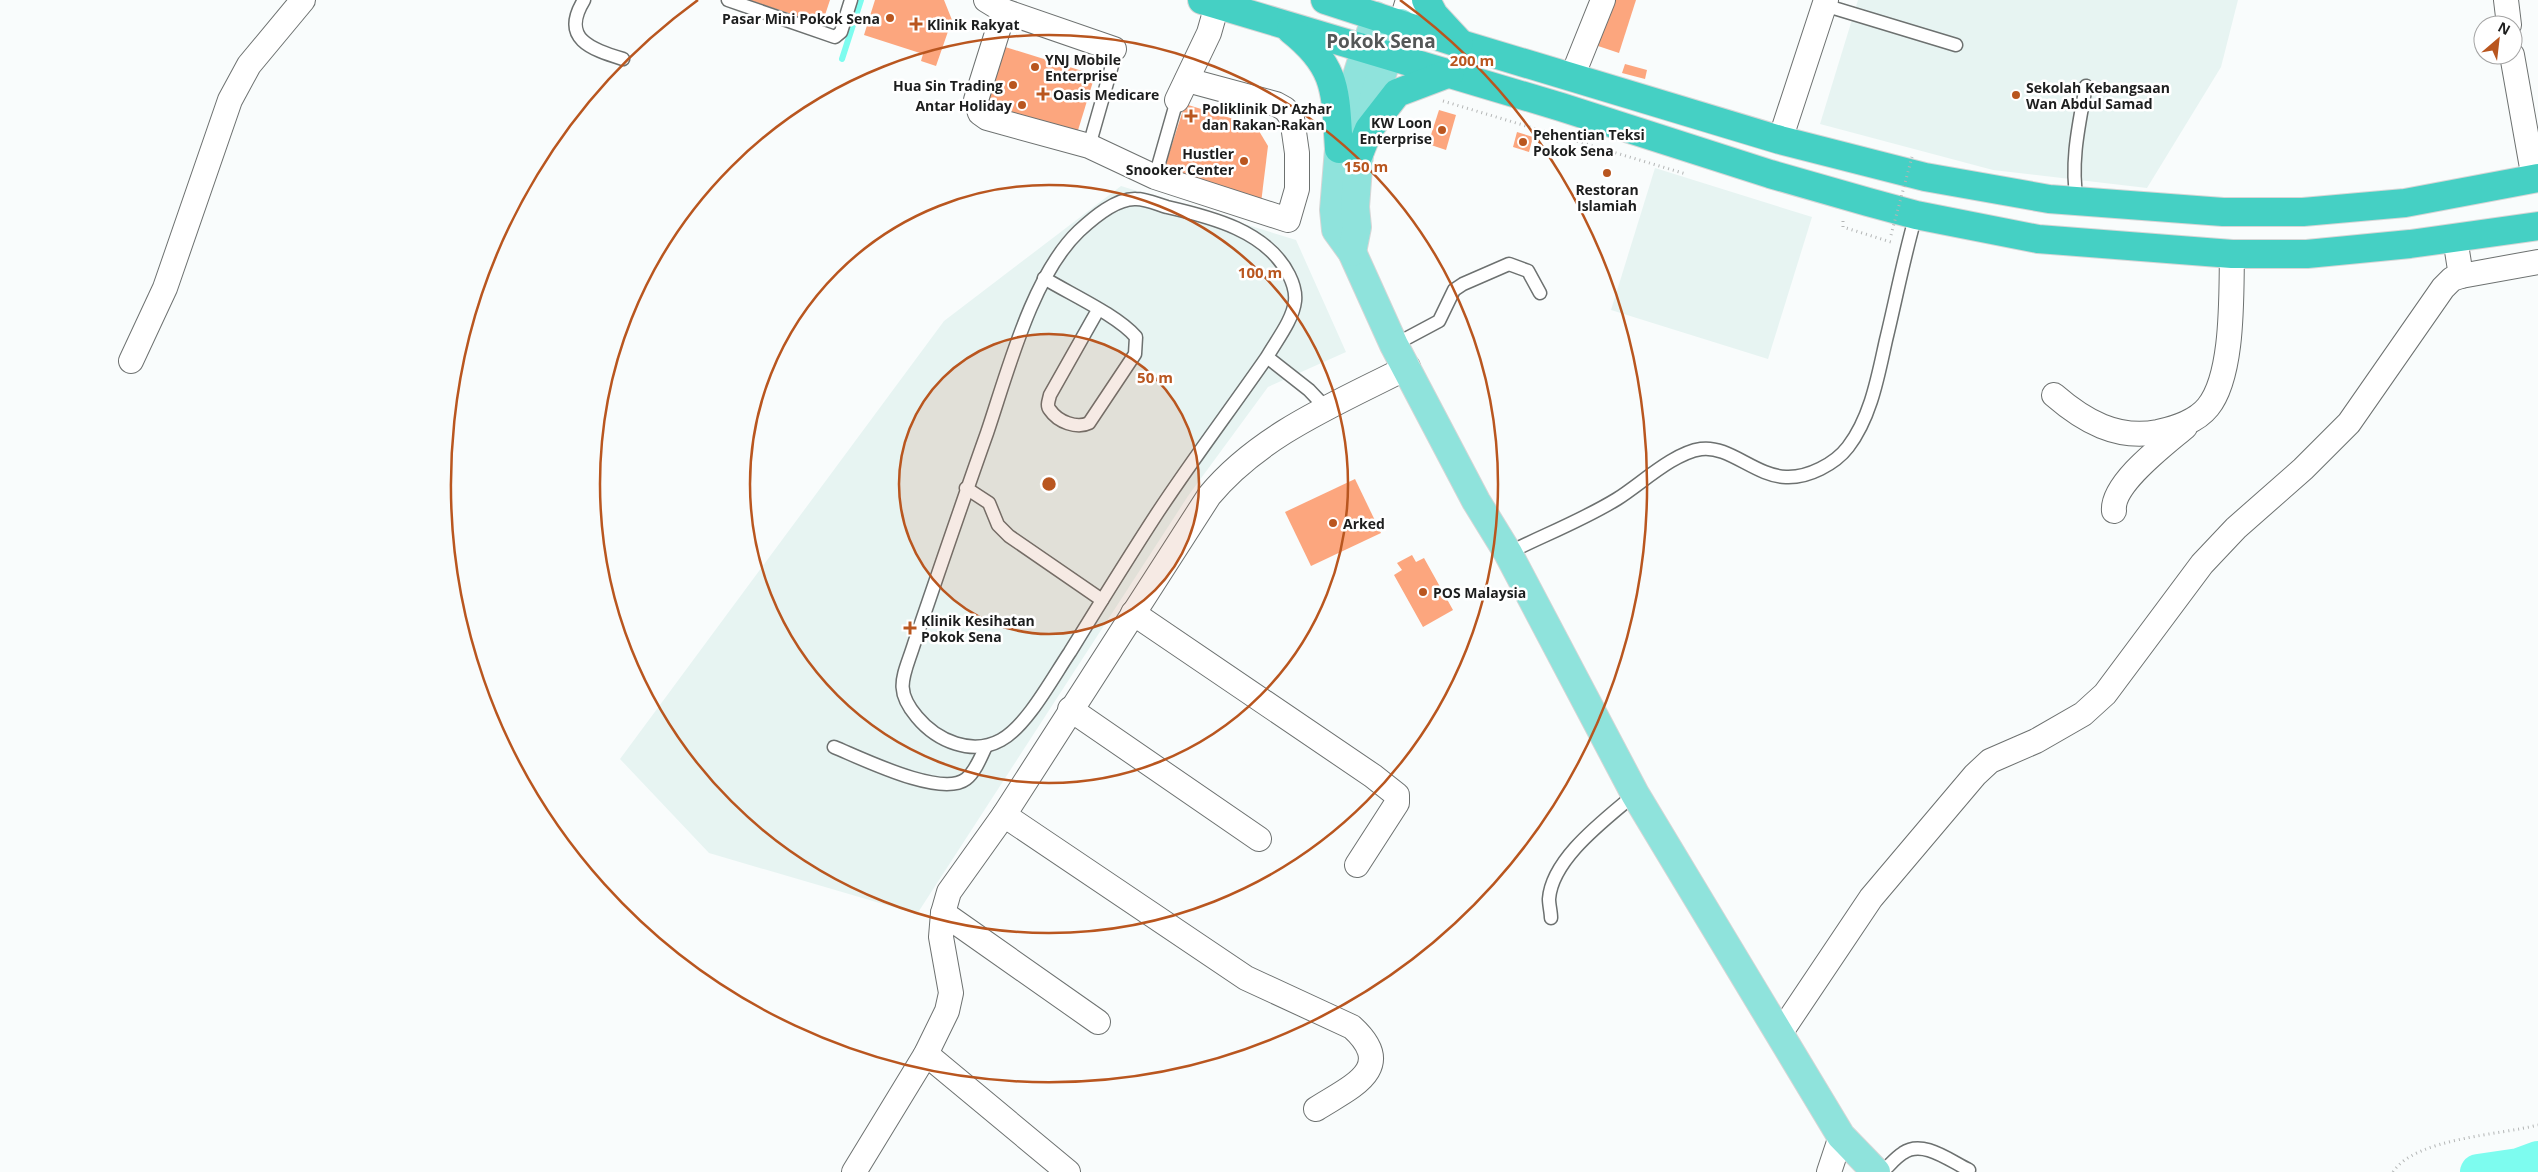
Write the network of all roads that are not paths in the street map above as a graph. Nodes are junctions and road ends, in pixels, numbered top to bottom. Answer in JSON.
{"nodes":[{"id":1,"x":303,"y":0,"type":"edge"},
{"id":2,"x":584,"y":0,"type":"edge"},
{"id":3,"x":728,"y":0,"type":"edge"},
{"id":4,"x":851,"y":0,"type":"edge"},
{"id":5,"x":1325,"y":0,"type":"edge"},
{"id":6,"x":1426,"y":0,"type":"edge"},
{"id":7,"x":1603,"y":0,"type":"edge"},
{"id":8,"x":2506,"y":0,"type":"edge"},
{"id":9,"x":1210,"y":2,"type":"edge"},
{"id":10,"x":1825,"y":2,"type":"edge"},
{"id":11,"x":995,"y":6,"type":"edge"},
{"id":12,"x":1392,"y":10,"type":"edge"},
{"id":13,"x":2508,"y":15,"type":"edge"},
{"id":14,"x":1285,"y":25,"type":"junction"},
{"id":15,"x":1461,"y":44,"type":"junction"},
{"id":16,"x":1956,"y":45,"type":"dead end"},
{"id":17,"x":1114,"y":49,"type":"joint"},
{"id":18,"x":1376,"y":52,"type":"junction"},
{"id":19,"x":623,"y":59,"type":"dead end"},
{"id":20,"x":2515,"y":65,"type":"edge"},
{"id":21,"x":1450,"y":73,"type":"junction"},
{"id":22,"x":1572,"y":76,"type":"junction"},
{"id":23,"x":2086,"y":86,"type":"dead end"},
{"id":24,"x":1182,"y":90,"type":"junction"},
{"id":25,"x":2532,"y":133,"type":"edge"},
{"id":26,"x":1780,"y":140,"type":"junction"},
{"id":27,"x":1089,"y":146,"type":"junction"},
{"id":28,"x":1349,"y":152,"type":"junction"},
{"id":29,"x":1155,"y":177,"type":"junction"},
{"id":30,"x":2536,"y":178,"type":"edge"},
{"id":31,"x":2077,"y":201,"type":"junction"},
{"id":32,"x":2538,"y":226,"type":"edge"},
{"id":33,"x":1912,"y":227,"type":"junction"},
{"id":34,"x":2455,"y":238,"type":"junction"},
{"id":35,"x":2232,"y":254,"type":"junction"},
{"id":36,"x":2538,"y":262,"type":"edge"},
{"id":37,"x":2461,"y":276,"type":"junction"},
{"id":38,"x":1044,"y":278,"type":"junction"},
{"id":39,"x":1540,"y":293,"type":"dead end"},
{"id":40,"x":1098,"y":310,"type":"junction"},
{"id":41,"x":1401,"y":356,"type":"junction"},
{"id":42,"x":1267,"y":357,"type":"junction"},
{"id":43,"x":131,"y":361,"type":"dead end"},
{"id":44,"x":2054,"y":396,"type":"dead end"},
{"id":45,"x":1327,"y":409,"type":"junction"},
{"id":46,"x":2190,"y":422,"type":"junction"},
{"id":47,"x":966,"y":488,"type":"junction"},
{"id":48,"x":2114,"y":511,"type":"dead end"},
{"id":49,"x":1508,"y":553,"type":"junction"},
{"id":50,"x":1102,"y":600,"type":"junction"},
{"id":51,"x":1133,"y":613,"type":"junction"},
{"id":52,"x":1070,"y":710,"type":"junction"},
{"id":53,"x":986,"y":746,"type":"junction"},
{"id":54,"x":834,"y":747,"type":"dead end"},
{"id":55,"x":1635,"y":794,"type":"junction"},
{"id":56,"x":1004,"y":815,"type":"junction"},
{"id":57,"x":1259,"y":840,"type":"dead end"},
{"id":58,"x":1357,"y":865,"type":"dead end"},
{"id":59,"x":943,"y":913,"type":"junction"},
{"id":60,"x":1551,"y":918,"type":"dead end"},
{"id":61,"x":1098,"y":1022,"type":"dead end"},
{"id":62,"x":1779,"y":1034,"type":"junction"},
{"id":63,"x":926,"y":1054,"type":"junction"},
{"id":64,"x":1316,"y":1109,"type":"dead end"},
{"id":65,"x":1841,"y":1136,"type":"junction"},
{"id":66,"x":861,"y":1169,"type":"edge"},
{"id":67,"x":1969,"y":1170,"type":"dead end"},
{"id":68,"x":1068,"y":1172,"type":"edge"},
{"id":69,"x":1829,"y":1172,"type":"edge"},
{"id":70,"x":1876,"y":1172,"type":"edge"},
{"id":71,"x":1882,"y":1172,"type":"edge"}],
"edges":[{"from":1,"to":43,"type":"street"},
{"from":2,"to":19,"type":"lane"},
{"from":3,"to":4,"type":"lane"},
{"from":5,"to":12,"type":"highway"},
{"from":6,"to":15,"type":"highway"},
{"from":7,"to":22,"type":"street"},
{"from":8,"to":13,"type":"street"},
{"from":9,"to":14,"type":"highway"},
{"from":9,"to":24,"type":"street"},
{"from":10,"to":16,"type":"lane"},
{"from":10,"to":26,"type":"street"},
{"from":11,"to":17,"type":"street"},
{"from":11,"to":27,"type":"street"},
{"from":12,"to":15,"type":"highway"},
{"from":12,"to":18,"type":"main road"},
{"from":14,"to":18,"type":"highway"},
{"from":14,"to":28,"type":"highway"},
{"from":15,"to":22,"type":"highway"},
{"from":17,"to":27,"type":"lane"},
{"from":18,"to":21,"type":"highway"},
{"from":18,"to":28,"type":"main road"},
{"from":20,"to":25,"type":"street"},
{"from":21,"to":28,"type":"highway"},
{"from":21,"to":33,"type":"highway"},
{"from":22,"to":26,"type":"highway"},
{"from":23,"to":31,"type":"lane"},
{"from":24,"to":29,"type":"lane"},
{"from":24,"to":29,"type":"street"},
{"from":25,"to":30,"type":"street"},
{"from":26,"to":31,"type":"highway"},
{"from":27,"to":29,"type":"street"},
{"from":28,"to":41,"type":"main road"},
{"from":30,"to":31,"type":"highway"},
{"from":32,"to":34,"type":"highway"},
{"from":33,"to":35,"type":"highway"},
{"from":33,"to":49,"type":"lane"},
{"from":34,"to":35,"type":"highway"},
{"from":34,"to":37,"type":"street"},
{"from":35,"to":46,"type":"street"},
{"from":36,"to":37,"type":"street"},
{"from":37,"to":62,"type":"street"},
{"from":38,"to":40,"type":"lane"},
{"from":38,"to":42,"type":"lane"},
{"from":38,"to":47,"type":"lane"},
{"from":39,"to":41,"type":"lane"},
{"from":40,"to":40,"type":"lane"},
{"from":41,"to":45,"type":"street"},
{"from":41,"to":49,"type":"main road"},
{"from":42,"to":45,"type":"lane"},
{"from":42,"to":50,"type":"lane"},
{"from":44,"to":46,"type":"street"},
{"from":45,"to":51,"type":"street"},
{"from":46,"to":48,"type":"street"},
{"from":47,"to":50,"type":"lane"},
{"from":47,"to":53,"type":"lane"},
{"from":49,"to":55,"type":"main road"},
{"from":50,"to":53,"type":"lane"},
{"from":51,"to":52,"type":"street"},
{"from":51,"to":58,"type":"street"},
{"from":52,"to":56,"type":"street"},
{"from":52,"to":57,"type":"street"},
{"from":53,"to":54,"type":"lane"},
{"from":55,"to":60,"type":"lane"},
{"from":55,"to":62,"type":"main road"},
{"from":56,"to":59,"type":"street"},
{"from":56,"to":64,"type":"street"},
{"from":59,"to":61,"type":"street"},
{"from":59,"to":63,"type":"street"},
{"from":62,"to":65,"type":"main road"},
{"from":63,"to":66,"type":"street"},
{"from":63,"to":68,"type":"street"},
{"from":65,"to":69,"type":"street"},
{"from":65,"to":70,"type":"main road"},
{"from":67,"to":71,"type":"lane"}]}
